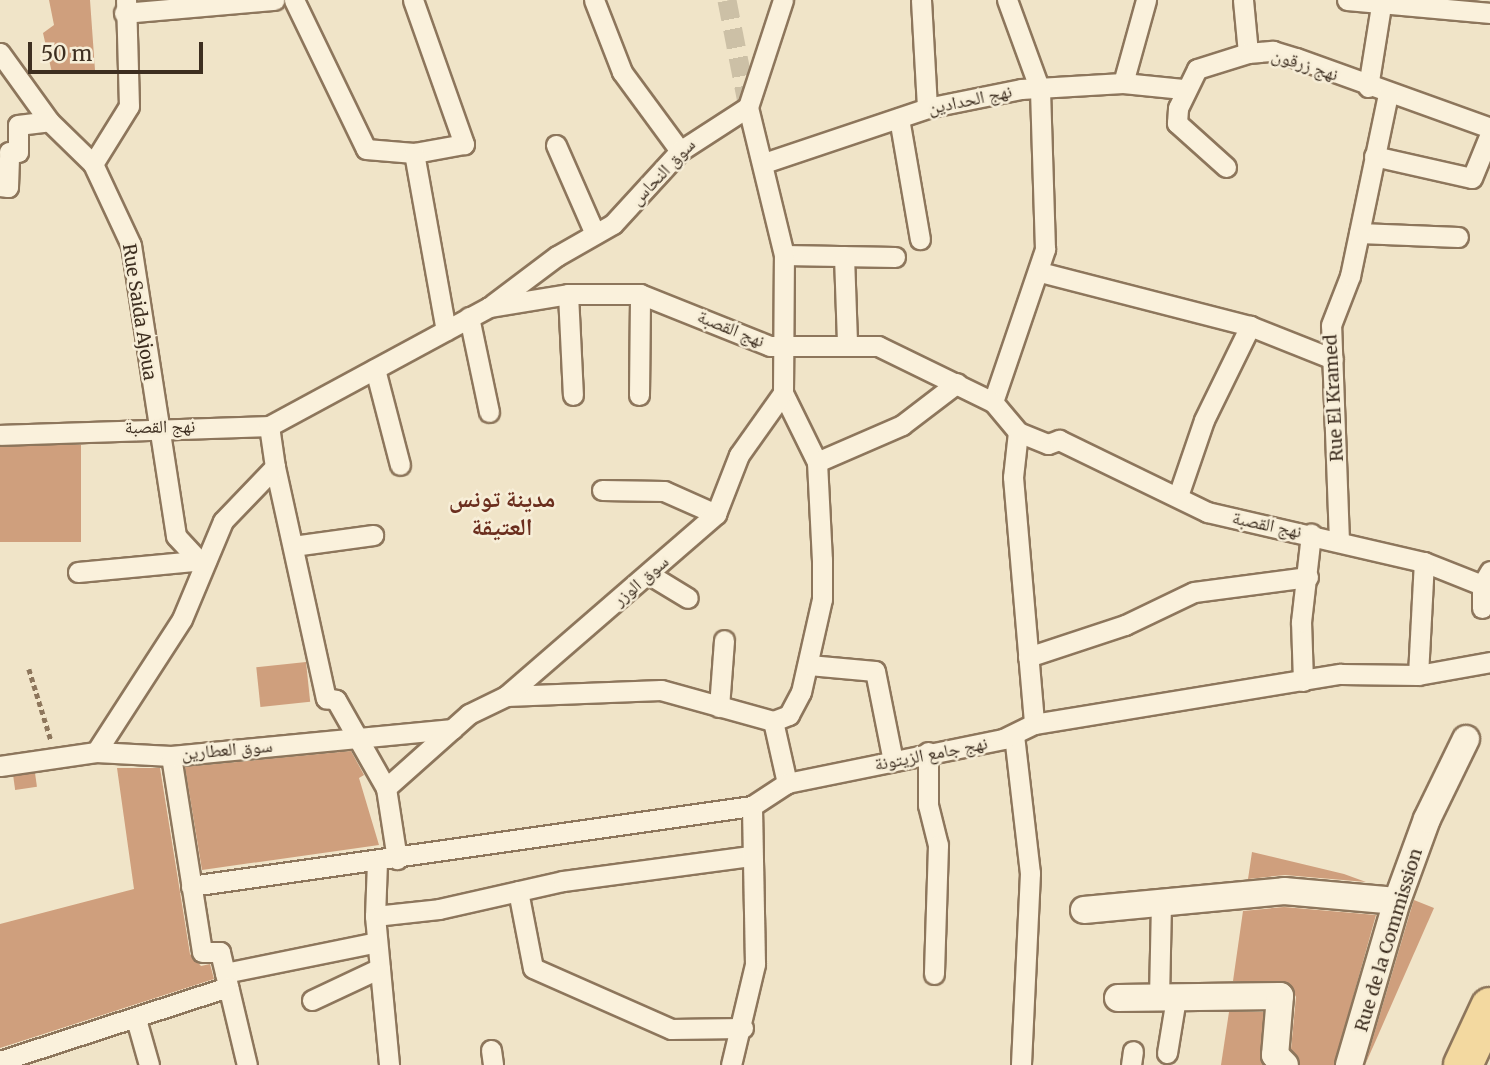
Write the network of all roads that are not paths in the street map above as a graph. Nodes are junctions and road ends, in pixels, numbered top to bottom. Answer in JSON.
{"nodes":[{"id":1,"x":274,"y":0,"type":"edge"},
{"id":2,"x":295,"y":0,"type":"edge"},
{"id":3,"x":413,"y":0,"type":"edge"},
{"id":4,"x":594,"y":0,"type":"edge"},
{"id":5,"x":783,"y":0,"type":"edge"},
{"id":6,"x":921,"y":0,"type":"edge"},
{"id":7,"x":1007,"y":0,"type":"edge"},
{"id":8,"x":1146,"y":0,"type":"edge"},
{"id":9,"x":1244,"y":0,"type":"edge"},
{"id":10,"x":1347,"y":0,"type":"edge"},
{"id":11,"x":1381,"y":1,"type":"edge"},
{"id":12,"x":125,"y":6,"type":"edge"},
{"id":13,"x":1490,"y":13,"type":"edge"},
{"id":14,"x":0,"y":53,"type":"edge"},
{"id":15,"x":1248,"y":53,"type":"junction"},
{"id":16,"x":1123,"y":83,"type":"junction"},
{"id":17,"x":1368,"y":87,"type":"junction"},
{"id":18,"x":1183,"y":89,"type":"junction"},
{"id":19,"x":1040,"y":90,"type":"junction"},
{"id":20,"x":1388,"y":94,"type":"junction"},
{"id":21,"x":748,"y":107,"type":"junction"},
{"id":22,"x":927,"y":108,"type":"junction"},
{"id":23,"x":899,"y":118,"type":"junction"},
{"id":24,"x":49,"y":121,"type":"junction"},
{"id":25,"x":1490,"y":128,"type":"edge"},
{"id":26,"x":1490,"y":134,"type":"edge"},
{"id":27,"x":556,"y":145,"type":"dead end"},
{"id":28,"x":680,"y":152,"type":"junction"},
{"id":29,"x":414,"y":153,"type":"junction"},
{"id":30,"x":1374,"y":156,"type":"junction"},
{"id":31,"x":764,"y":163,"type":"junction"},
{"id":32,"x":93,"y":164,"type":"junction"},
{"id":33,"x":1226,"y":167,"type":"dead end"},
{"id":34,"x":0,"y":186,"type":"edge"},
{"id":35,"x":1359,"y":233,"type":"junction"},
{"id":36,"x":595,"y":234,"type":"junction"},
{"id":37,"x":1458,"y":237,"type":"dead end"},
{"id":38,"x":920,"y":239,"type":"dead end"},
{"id":39,"x":784,"y":255,"type":"junction"},
{"id":40,"x":844,"y":256,"type":"junction"},
{"id":41,"x":895,"y":257,"type":"dead end"},
{"id":42,"x":1040,"y":272,"type":"junction"},
{"id":43,"x":568,"y":294,"type":"junction"},
{"id":44,"x":640,"y":294,"type":"junction"},
{"id":45,"x":489,"y":306,"type":"junction"},
{"id":46,"x":469,"y":317,"type":"junction"},
{"id":47,"x":1250,"y":326,"type":"junction"},
{"id":48,"x":446,"y":330,"type":"junction"},
{"id":49,"x":847,"y":343,"type":"junction"},
{"id":50,"x":785,"y":345,"type":"junction"},
{"id":51,"x":1333,"y":359,"type":"junction"},
{"id":52,"x":375,"y":369,"type":"junction"},
{"id":53,"x":957,"y":383,"type":"junction"},
{"id":54,"x":783,"y":393,"type":"junction"},
{"id":55,"x":639,"y":395,"type":"dead end"},
{"id":56,"x":573,"y":396,"type":"dead end"},
{"id":57,"x":993,"y":402,"type":"junction"},
{"id":58,"x":489,"y":412,"type":"dead end"},
{"id":59,"x":269,"y":426,"type":"junction"},
{"id":60,"x":157,"y":427,"type":"junction"},
{"id":61,"x":1018,"y":432,"type":"junction"},
{"id":62,"x":0,"y":435,"type":"edge"},
{"id":63,"x":817,"y":462,"type":"junction"},
{"id":64,"x":400,"y":465,"type":"dead end"},
{"id":65,"x":275,"y":467,"type":"junction"},
{"id":66,"x":602,"y":490,"type":"dead end"},
{"id":67,"x":1178,"y":496,"type":"junction"},
{"id":68,"x":716,"y":514,"type":"junction"},
{"id":69,"x":1311,"y":534,"type":"junction"},
{"id":70,"x":373,"y":535,"type":"dead end"},
{"id":71,"x":1339,"y":541,"type":"junction"},
{"id":72,"x":293,"y":547,"type":"junction"},
{"id":73,"x":202,"y":560,"type":"junction"},
{"id":74,"x":1424,"y":562,"type":"junction"},
{"id":75,"x":78,"y":572,"type":"dead end"},
{"id":76,"x":650,"y":575,"type":"junction"},
{"id":77,"x":1308,"y":577,"type":"junction"},
{"id":78,"x":1486,"y":578,"type":"edge"},
{"id":79,"x":688,"y":598,"type":"dead end"},
{"id":80,"x":1482,"y":608,"type":"dead end"},
{"id":81,"x":724,"y":640,"type":"dead end"},
{"id":82,"x":1028,"y":657,"type":"junction"},
{"id":83,"x":1490,"y":662,"type":"edge"},
{"id":84,"x":809,"y":665,"type":"junction"},
{"id":85,"x":1418,"y":675,"type":"junction"},
{"id":86,"x":1303,"y":681,"type":"junction"},
{"id":87,"x":506,"y":696,"type":"junction"},
{"id":88,"x":719,"y":707,"type":"junction"},
{"id":89,"x":774,"y":721,"type":"junction"},
{"id":90,"x":1034,"y":724,"type":"junction"},
{"id":91,"x":454,"y":729,"type":"junction"},
{"id":92,"x":1014,"y":735,"type":"junction"},
{"id":93,"x":354,"y":738,"type":"junction"},
{"id":94,"x":1466,"y":740,"type":"dead end"},
{"id":95,"x":96,"y":752,"type":"junction"},
{"id":96,"x":928,"y":752,"type":"junction"},
{"id":97,"x":171,"y":755,"type":"junction"},
{"id":98,"x":893,"y":761,"type":"junction"},
{"id":99,"x":0,"y":766,"type":"edge"},
{"id":100,"x":787,"y":783,"type":"junction"},
{"id":101,"x":386,"y":788,"type":"junction"},
{"id":102,"x":752,"y":806,"type":"junction"},
{"id":103,"x":750,"y":856,"type":"junction"},
{"id":104,"x":397,"y":859,"type":"junction"},
{"id":105,"x":377,"y":862,"type":"junction"},
{"id":106,"x":191,"y":886,"type":"junction"},
{"id":107,"x":518,"y":891,"type":"junction"},
{"id":108,"x":1161,"y":901,"type":"junction"},
{"id":109,"x":1397,"y":901,"type":"junction"},
{"id":110,"x":1084,"y":909,"type":"dead end"},
{"id":111,"x":375,"y":916,"type":"junction"},
{"id":112,"x":377,"y":942,"type":"junction"},
{"id":113,"x":380,"y":968,"type":"junction"},
{"id":114,"x":934,"y":974,"type":"dead end"},
{"id":115,"x":226,"y":980,"type":"junction"},
{"id":116,"x":1118,"y":998,"type":"dead end"},
{"id":117,"x":1167,"y":998,"type":"junction"},
{"id":118,"x":312,"y":1000,"type":"dead end"},
{"id":119,"x":135,"y":1019,"type":"junction"},
{"id":120,"x":743,"y":1028,"type":"junction"},
{"id":121,"x":1167,"y":1053,"type":"dead end"},
{"id":122,"x":0,"y":1060,"type":"edge"},
{"id":123,"x":149,"y":1065,"type":"edge"},
{"id":124,"x":247,"y":1065,"type":"edge"},
{"id":125,"x":389,"y":1065,"type":"edge"},
{"id":126,"x":731,"y":1065,"type":"edge"},
{"id":127,"x":1021,"y":1065,"type":"edge"},
{"id":128,"x":1285,"y":1065,"type":"edge"},
{"id":129,"x":1349,"y":1065,"type":"edge"}],
"edges":[{"from":1,"to":12,"type":"street"},
{"from":2,"to":29,"type":"street"},
{"from":3,"to":29,"type":"street"},
{"from":4,"to":28,"type":"street"},
{"from":5,"to":21,"type":"street"},
{"from":6,"to":22,"type":"street"},
{"from":7,"to":19,"type":"street"},
{"from":8,"to":16,"type":"street"},
{"from":9,"to":15,"type":"street"},
{"from":10,"to":11,"type":"street"},
{"from":11,"to":13,"type":"street"},
{"from":11,"to":17,"type":"street"},
{"from":12,"to":32,"type":"street"},
{"from":14,"to":24,"type":"street","name":"Rue Saida Ajoua"},
{"from":15,"to":17,"type":"street","name":"نهج زرقون"},
{"from":15,"to":18,"type":"street","name":"نهج زرقون"},
{"from":16,"to":18,"type":"street","name":"نهج الحدادين"},
{"from":16,"to":19,"type":"street","name":"نهج الحدادين"},
{"from":17,"to":20,"type":"street","name":"نهج زرقون"},
{"from":18,"to":33,"type":"street"},
{"from":19,"to":22,"type":"street","name":"نهج الحدادين"},
{"from":19,"to":42,"type":"street"},
{"from":20,"to":25,"type":"street","name":"نهج زرقون"},
{"from":20,"to":30,"type":"street","name":"Rue El Kramed"},
{"from":21,"to":28,"type":"street","name":"سوق النحاس"},
{"from":21,"to":31,"type":"street"},
{"from":22,"to":23,"type":"street","name":"نهج الحدادين"},
{"from":23,"to":31,"type":"street","name":"نهج الحدادين"},
{"from":23,"to":38,"type":"street"},
{"from":24,"to":32,"type":"street","name":"Rue Saida Ajoua"},
{"from":24,"to":34,"type":"street"},
{"from":26,"to":30,"type":"street"},
{"from":27,"to":36,"type":"street"},
{"from":28,"to":36,"type":"street","name":"سوق النحاس"},
{"from":29,"to":48,"type":"street"},
{"from":30,"to":35,"type":"street","name":"Rue El Kramed"},
{"from":31,"to":39,"type":"street"},
{"from":32,"to":60,"type":"street","name":"Rue Saida Ajoua"},
{"from":35,"to":37,"type":"street"},
{"from":35,"to":51,"type":"street","name":"Rue El Kramed"},
{"from":36,"to":45,"type":"street","name":"سوق النحاس"},
{"from":39,"to":40,"type":"street"},
{"from":39,"to":50,"type":"street"},
{"from":40,"to":41,"type":"street"},
{"from":40,"to":49,"type":"street"},
{"from":42,"to":47,"type":"street"},
{"from":42,"to":57,"type":"street"},
{"from":43,"to":44,"type":"street","name":"نهج القصبة"},
{"from":43,"to":45,"type":"street","name":"نهج القصبة"},
{"from":43,"to":56,"type":"street"},
{"from":44,"to":50,"type":"street","name":"نهج القصبة"},
{"from":44,"to":55,"type":"street"},
{"from":45,"to":46,"type":"street","name":"نهج القصبة"},
{"from":46,"to":48,"type":"street","name":"نهج القصبة"},
{"from":46,"to":58,"type":"street"},
{"from":47,"to":51,"type":"street"},
{"from":47,"to":67,"type":"street"},
{"from":48,"to":52,"type":"street","name":"نهج القصبة"},
{"from":49,"to":50,"type":"street","name":"نهج القصبة"},
{"from":49,"to":53,"type":"street","name":"نهج القصبة"},
{"from":50,"to":54,"type":"street"},
{"from":51,"to":71,"type":"street","name":"Rue El Kramed"},
{"from":52,"to":59,"type":"street","name":"نهج القصبة"},
{"from":52,"to":64,"type":"street"},
{"from":53,"to":57,"type":"street","name":"نهج القصبة"},
{"from":53,"to":63,"type":"street"},
{"from":54,"to":63,"type":"street"},
{"from":54,"to":68,"type":"street","name":"سوق الوزر"},
{"from":57,"to":61,"type":"street","name":"نهج القصبة"},
{"from":59,"to":60,"type":"street","name":"نهج القصبة"},
{"from":59,"to":65,"type":"street"},
{"from":60,"to":62,"type":"street","name":"نهج القصبة"},
{"from":60,"to":73,"type":"street","name":"Rue Saida Ajoua"},
{"from":61,"to":67,"type":"street","name":"نهج القصبة"},
{"from":61,"to":82,"type":"street"},
{"from":63,"to":84,"type":"street"},
{"from":65,"to":72,"type":"street"},
{"from":65,"to":73,"type":"street"},
{"from":66,"to":68,"type":"street"},
{"from":67,"to":69,"type":"street","name":"نهج القصبة"},
{"from":68,"to":76,"type":"street","name":"سوق الوزر"},
{"from":69,"to":71,"type":"street","name":"نهج القصبة"},
{"from":69,"to":77,"type":"street"},
{"from":70,"to":72,"type":"street"},
{"from":71,"to":74,"type":"street","name":"نهج القصبة"},
{"from":72,"to":93,"type":"street"},
{"from":73,"to":75,"type":"street"},
{"from":73,"to":95,"type":"street"},
{"from":74,"to":78,"type":"street","name":"نهج القصبة"},
{"from":74,"to":85,"type":"street"},
{"from":76,"to":79,"type":"street"},
{"from":76,"to":87,"type":"street","name":"سوق الوزر"},
{"from":77,"to":82,"type":"street"},
{"from":77,"to":86,"type":"street"},
{"from":78,"to":80,"type":"street"},
{"from":81,"to":88,"type":"street"},
{"from":82,"to":90,"type":"street"},
{"from":83,"to":85,"type":"street","name":"نهج جامع الزيتونة"},
{"from":84,"to":89,"type":"street"},
{"from":84,"to":98,"type":"street"},
{"from":85,"to":86,"type":"street","name":"نهج جامع الزيتونة"},
{"from":86,"to":90,"type":"street","name":"نهج جامع الزيتونة"},
{"from":87,"to":88,"type":"street"},
{"from":87,"to":91,"type":"street","name":"سوق الوزر"},
{"from":88,"to":89,"type":"street"},
{"from":89,"to":100,"type":"street"},
{"from":90,"to":92,"type":"street","name":"نهج جامع الزيتونة"},
{"from":91,"to":93,"type":"street","name":"سوق العطارين"},
{"from":91,"to":101,"type":"street","name":"سوق الوزر"},
{"from":92,"to":96,"type":"street","name":"نهج جامع الزيتونة"},
{"from":92,"to":127,"type":"street"},
{"from":93,"to":97,"type":"street","name":"سوق العطارين"},
{"from":93,"to":101,"type":"street"},
{"from":94,"to":109,"type":"street","name":"Rue de la Commission"},
{"from":95,"to":97,"type":"street","name":"سوق العطارين"},
{"from":95,"to":99,"type":"street","name":"سوق العطارين"},
{"from":96,"to":98,"type":"street","name":"نهج جامع الزيتونة"},
{"from":96,"to":114,"type":"street"},
{"from":97,"to":106,"type":"street"},
{"from":98,"to":100,"type":"street","name":"نهج جامع الزيتونة"},
{"from":100,"to":102,"type":"street","name":"نهج جامع الزيتونة"},
{"from":101,"to":104,"type":"street"},
{"from":102,"to":103,"type":"street"},
{"from":102,"to":104,"type":"street","name":"نهج جامع الزيتونة"},
{"from":103,"to":107,"type":"street"},
{"from":103,"to":120,"type":"street"},
{"from":104,"to":105,"type":"street","name":"نهج جامع الزيتونة"},
{"from":105,"to":106,"type":"street","name":"نهج جامع الزيتونة"},
{"from":105,"to":111,"type":"street"},
{"from":106,"to":115,"type":"street"},
{"from":107,"to":111,"type":"street"},
{"from":107,"to":120,"type":"street"},
{"from":108,"to":109,"type":"street"},
{"from":108,"to":110,"type":"street"},
{"from":108,"to":117,"type":"street"},
{"from":109,"to":129,"type":"street","name":"Rue de la Commission"},
{"from":111,"to":112,"type":"street"},
{"from":112,"to":113,"type":"street"},
{"from":112,"to":115,"type":"street"},
{"from":113,"to":118,"type":"street"},
{"from":113,"to":125,"type":"street"},
{"from":115,"to":119,"type":"street"},
{"from":115,"to":124,"type":"street"},
{"from":116,"to":117,"type":"street"},
{"from":117,"to":121,"type":"street"},
{"from":117,"to":128,"type":"street"},
{"from":119,"to":122,"type":"street"},
{"from":119,"to":123,"type":"street"},
{"from":120,"to":126,"type":"street"}]}
